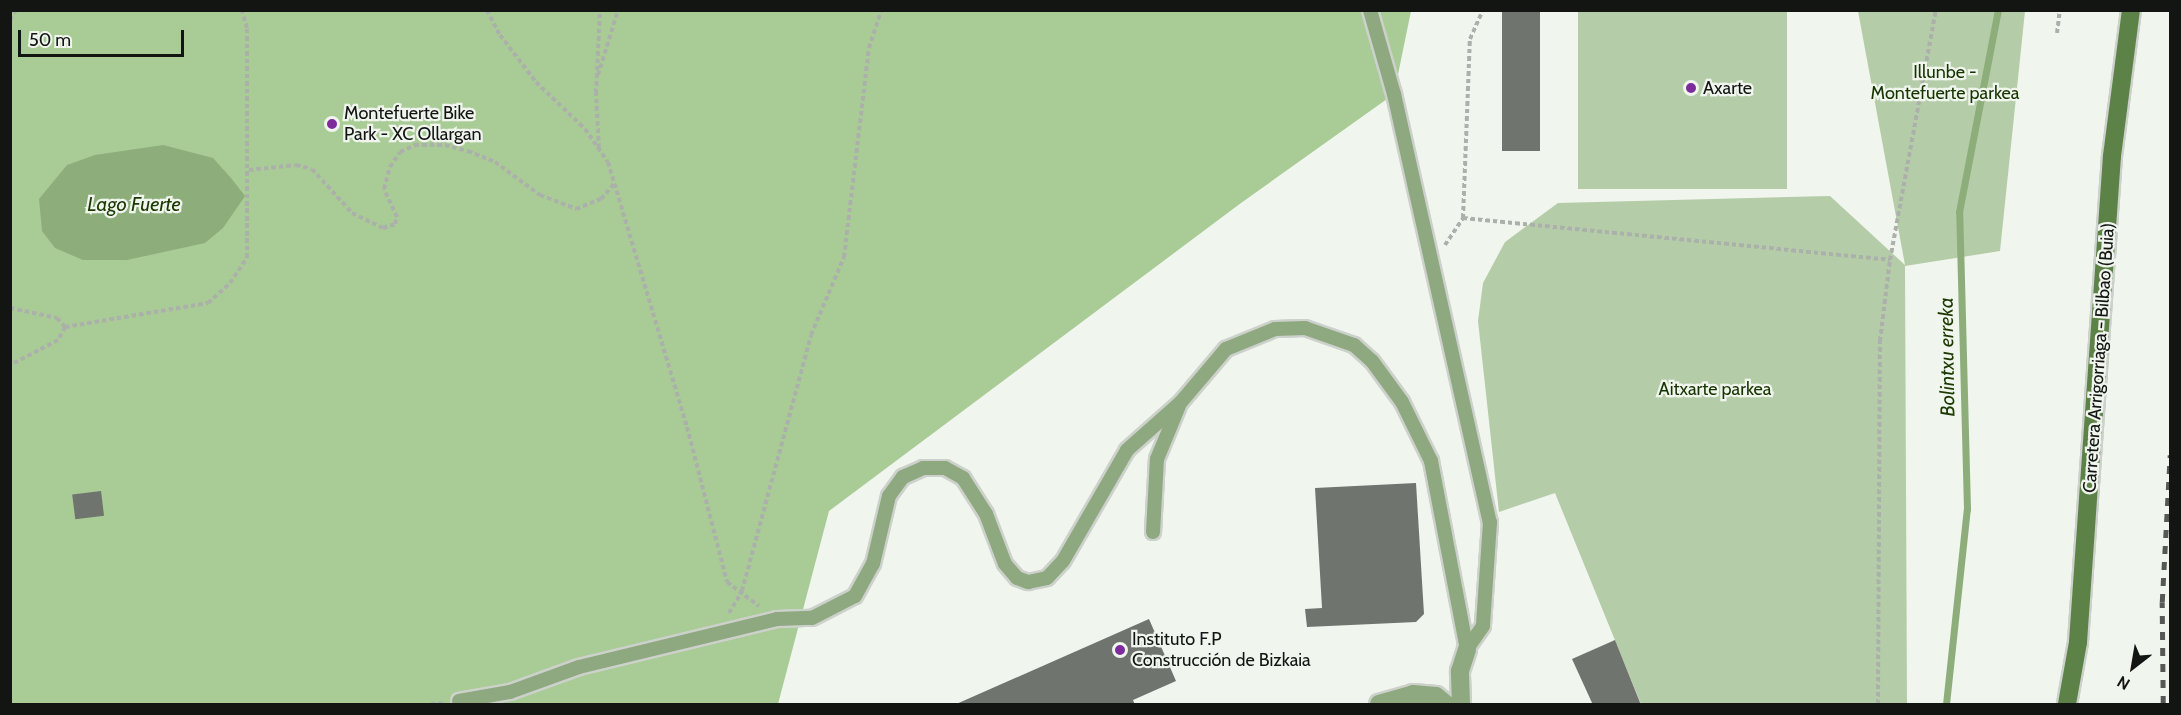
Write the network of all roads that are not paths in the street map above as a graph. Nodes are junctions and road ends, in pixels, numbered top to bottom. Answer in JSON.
{"nodes":[{"id":1,"x":1370,"y":10,"type":"edge"},
{"id":2,"x":2131,"y":10,"type":"edge"},
{"id":3,"x":1181,"y":402,"type":"junction"},
{"id":4,"x":1153,"y":532,"type":"dead end"},
{"id":5,"x":1467,"y":649,"type":"junction"},
{"id":6,"x":1441,"y":700,"type":"edge"},
{"id":7,"x":459,"y":701,"type":"dead end"},
{"id":8,"x":1379,"y":705,"type":"edge"},
{"id":9,"x":1461,"y":705,"type":"edge"},
{"id":10,"x":2067,"y":705,"type":"edge"}],
"edges":[{"from":1,"to":5,"type":"lane"},
{"from":2,"to":10,"type":"street","name":"Carretera Arrigorriaga - Bilbao (Buia)"},
{"from":3,"to":4,"type":"lane"},
{"from":3,"to":5,"type":"lane"},
{"from":3,"to":7,"type":"lane"},
{"from":5,"to":9,"type":"street"},
{"from":6,"to":8,"type":"street"}]}
